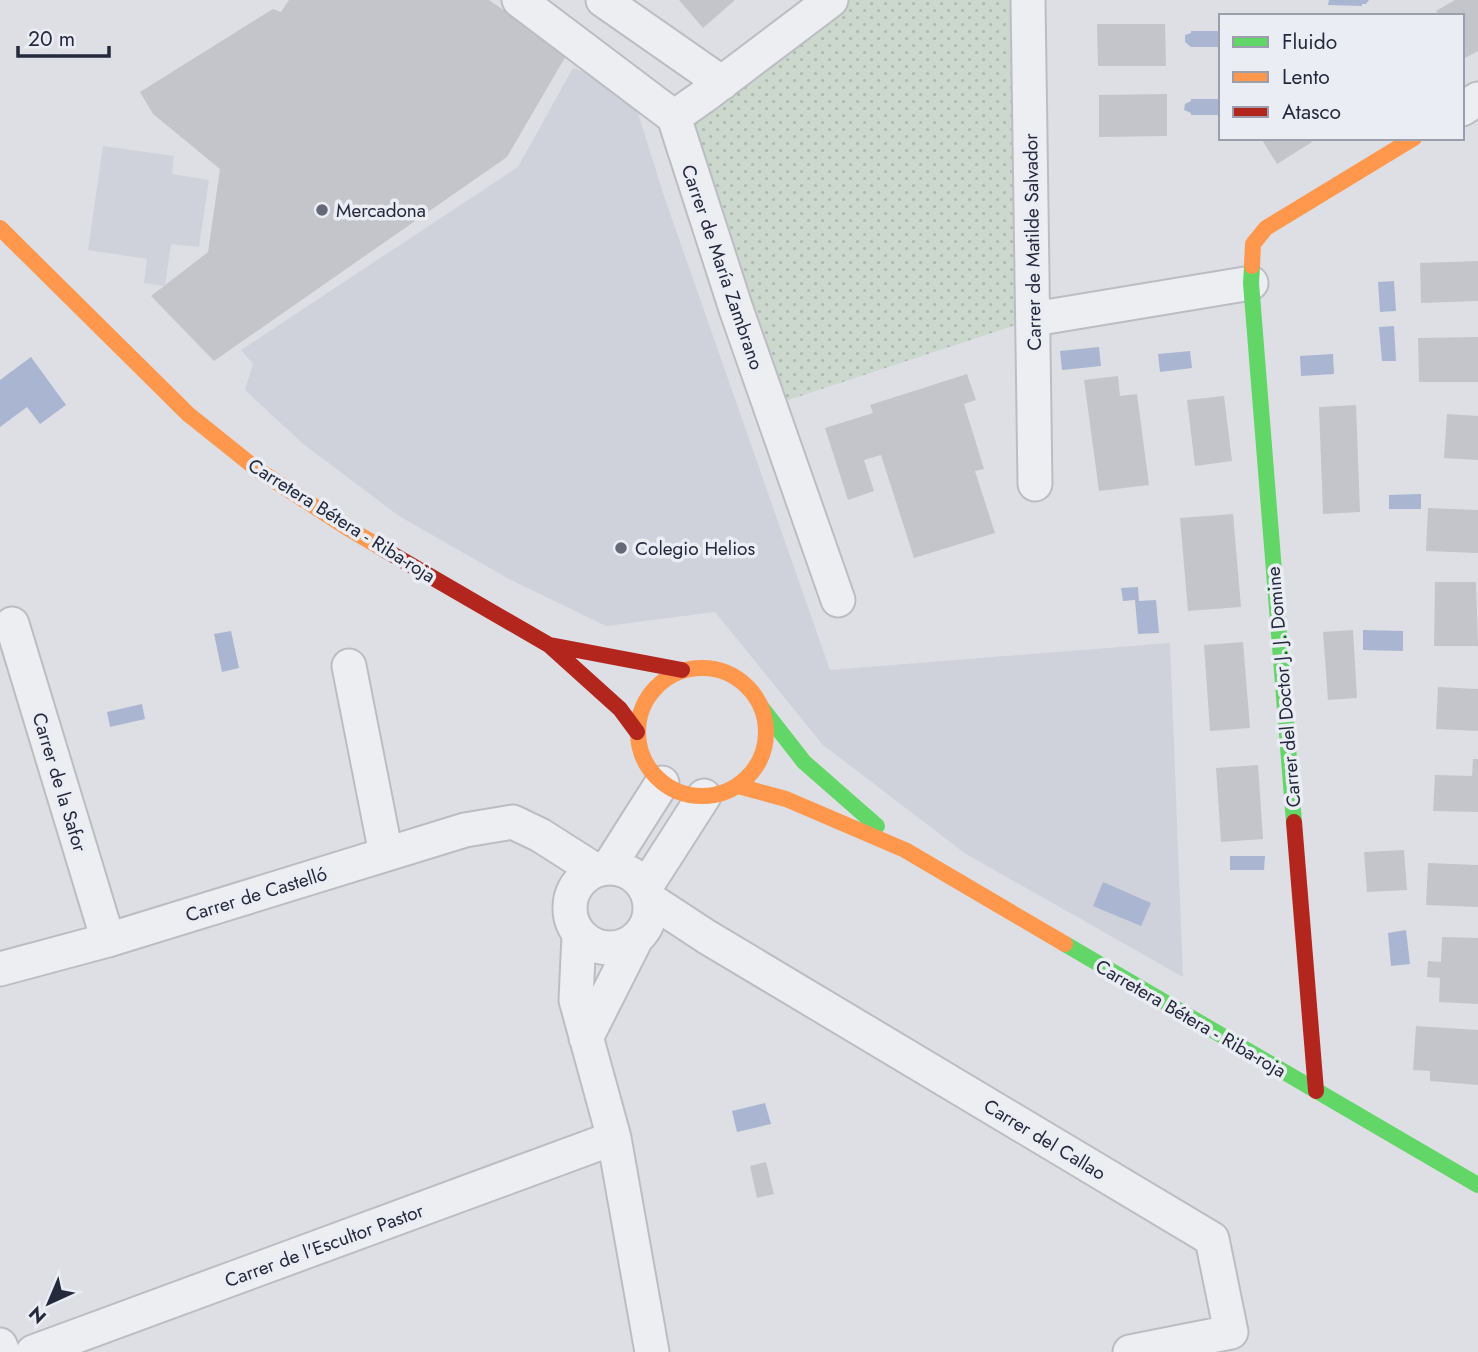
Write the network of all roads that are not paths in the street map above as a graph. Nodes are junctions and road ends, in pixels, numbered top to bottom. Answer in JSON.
{"nodes":[{"id":1,"x":519,"y":0,"type":"edge"},
{"id":2,"x":603,"y":0,"type":"edge"},
{"id":3,"x":831,"y":0,"type":"edge"},
{"id":4,"x":1028,"y":0,"type":"edge"},
{"id":5,"x":722,"y":83,"type":"junction"},
{"id":6,"x":674,"y":117,"type":"junction"},
{"id":7,"x":1411,"y":140,"type":"edge"},
{"id":8,"x":0,"y":228,"type":"edge"},
{"id":9,"x":1251,"y":283,"type":"junction"},
{"id":10,"x":1034,"y":319,"type":"junction"},
{"id":11,"x":1035,"y":484,"type":"dead end"},
{"id":12,"x":838,"y":600,"type":"dead end"},
{"id":13,"x":12,"y":624,"type":"dead end"},
{"id":14,"x":549,"y":645,"type":"junction"},
{"id":15,"x":349,"y":666,"type":"dead end"},
{"id":16,"x":682,"y":670,"type":"junction"},
{"id":17,"x":761,"y":706,"type":"junction"},
{"id":18,"x":637,"y":732,"type":"junction"},
{"id":19,"x":662,"y":783,"type":"junction"},
{"id":20,"x":737,"y":786,"type":"junction"},
{"id":21,"x":704,"y":796,"type":"junction"},
{"id":22,"x":526,"y":829,"type":"junction"},
{"id":23,"x":905,"y":850,"type":"junction"},
{"id":24,"x":386,"y":854,"type":"junction"},
{"id":25,"x":602,"y":869,"type":"junction"},
{"id":26,"x":643,"y":914,"type":"junction"},
{"id":27,"x":574,"y":923,"type":"junction"},
{"id":28,"x":108,"y":940,"type":"junction"},
{"id":29,"x":0,"y":970,"type":"edge"},
{"id":30,"x":586,"y":1038,"type":"junction"},
{"id":31,"x":1316,"y":1091,"type":"junction"},
{"id":32,"x":614,"y":1138,"type":"junction"},
{"id":33,"x":1478,"y":1185,"type":"edge"},
{"id":34,"x":0,"y":1345,"type":"edge"},
{"id":35,"x":3,"y":1352,"type":"edge"},
{"id":36,"x":33,"y":1352,"type":"edge"},
{"id":37,"x":652,"y":1352,"type":"edge"},
{"id":38,"x":1130,"y":1352,"type":"edge"}],
"edges":[{"from":1,"to":6,"type":"street"},
{"from":2,"to":5,"type":"street"},
{"from":3,"to":5,"type":"street"},
{"from":4,"to":10,"type":"street","name":"Carrer de Matilde Salvador"},
{"from":5,"to":6,"type":"street"},
{"from":6,"to":12,"type":"street","name":"Carrer de María Zambrano"},
{"from":7,"to":9,"type":"main road","name":"Carrer del Doctor J. J. Domine"},
{"from":8,"to":14,"type":"main road","name":"Carretera Bétera - Riba-roja"},
{"from":9,"to":10,"type":"street"},
{"from":9,"to":31,"type":"main road","name":"Carrer del Doctor J. J. Domine"},
{"from":10,"to":11,"type":"street","name":"Carrer de Matilde Salvador"},
{"from":13,"to":28,"type":"street","name":"Carrer de la Safor"},
{"from":14,"to":16,"type":"main road","name":"Carretera Bétera - Riba-roja"},
{"from":14,"to":18,"type":"main road","name":"Carretera Bétera - Riba-roja"},
{"from":15,"to":24,"type":"street"},
{"from":16,"to":17,"type":"main road"},
{"from":16,"to":18,"type":"main road"},
{"from":17,"to":20,"type":"main road"},
{"from":17,"to":23,"type":"main road","name":"Carretera Bétera - Riba-roja"},
{"from":18,"to":19,"type":"main road"},
{"from":19,"to":21,"type":"main road"},
{"from":19,"to":25,"type":"street"},
{"from":20,"to":21,"type":"main road"},
{"from":20,"to":23,"type":"main road","name":"Carretera Bétera - Riba-roja"},
{"from":21,"to":26,"type":"street"},
{"from":22,"to":24,"type":"street","name":"Carrer de Castelló"},
{"from":22,"to":25,"type":"street"},
{"from":22,"to":27,"type":"street"},
{"from":23,"to":31,"type":"main road","name":"Carretera Bétera - Riba-roja"},
{"from":24,"to":28,"type":"street","name":"Carrer de Castelló"},
{"from":25,"to":26,"type":"street"},
{"from":25,"to":27,"type":"street"},
{"from":26,"to":27,"type":"street"},
{"from":26,"to":30,"type":"street"},
{"from":26,"to":38,"type":"street","name":"Carrer del Callao"},
{"from":27,"to":30,"type":"street"},
{"from":28,"to":29,"type":"street","name":"Carrer de Castelló"},
{"from":30,"to":32,"type":"street"},
{"from":31,"to":33,"type":"main road","name":"Carretera Bétera - Riba-roja"},
{"from":32,"to":36,"type":"street","name":"Carrer de l'Escultor Pastor"},
{"from":32,"to":37,"type":"street"},
{"from":34,"to":35,"type":"street"}]}
